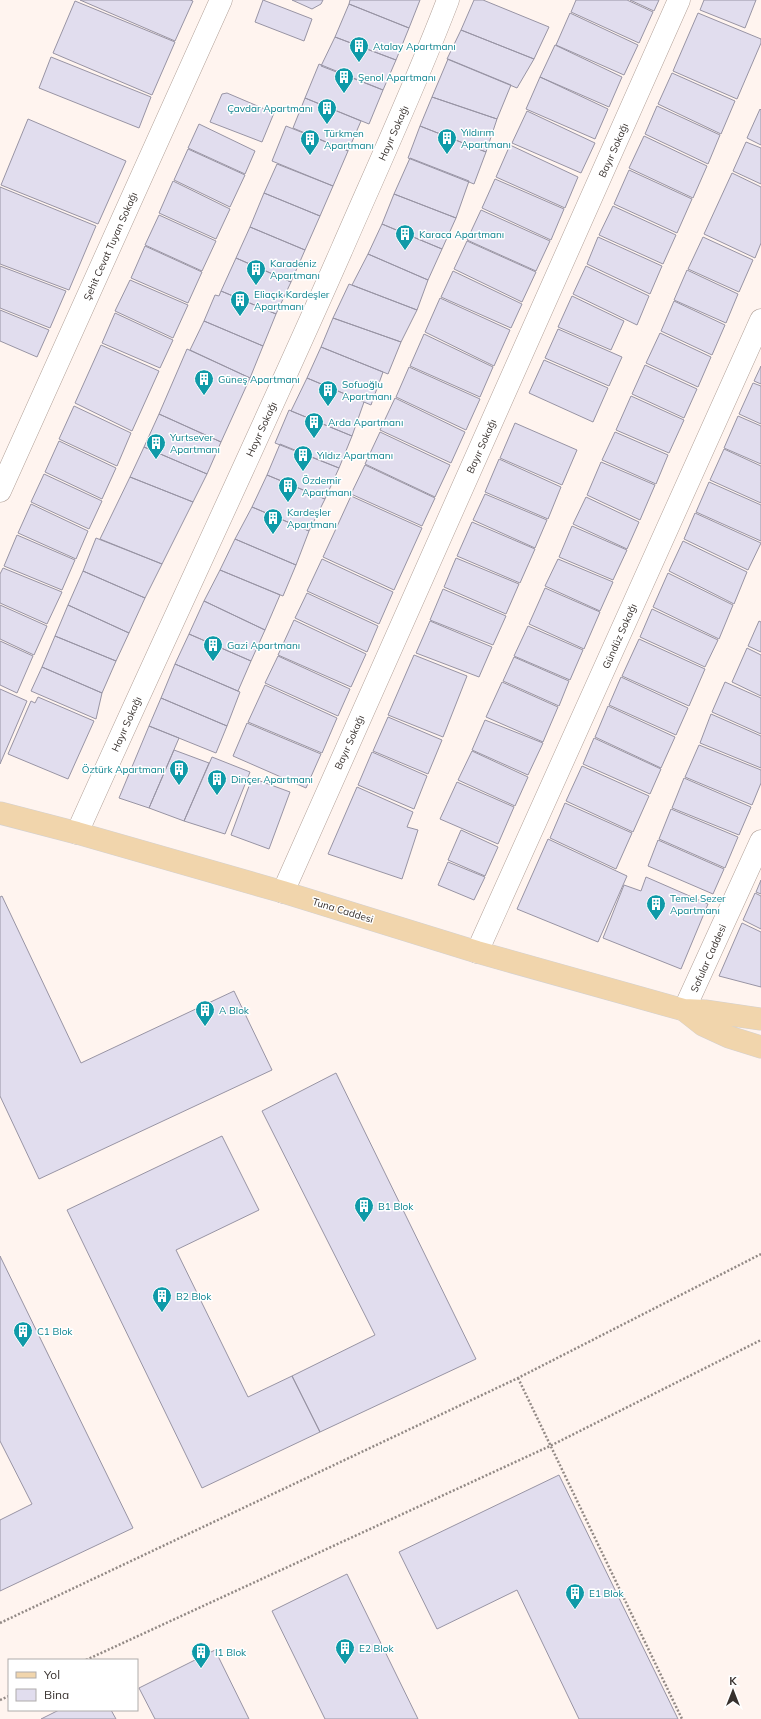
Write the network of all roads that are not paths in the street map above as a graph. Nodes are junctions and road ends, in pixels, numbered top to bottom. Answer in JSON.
{"nodes":[{"id":1,"x":221,"y":0,"type":"edge"},
{"id":2,"x":448,"y":0,"type":"edge"},
{"id":3,"x":679,"y":0,"type":"edge"},
{"id":4,"x":761,"y":320,"type":"edge"},
{"id":5,"x":0,"y":491,"type":"edge"},
{"id":6,"x":0,"y":813,"type":"edge"},
{"id":7,"x":77,"y":833,"type":"junction"},
{"id":8,"x":761,"y":841,"type":"edge"},
{"id":9,"x":283,"y":892,"type":"junction"},
{"id":10,"x":477,"y":952,"type":"junction"},
{"id":11,"x":684,"y":1010,"type":"junction"},
{"id":12,"x":761,"y":1019,"type":"edge"},
{"id":13,"x":761,"y":1047,"type":"edge"}],
"edges":[{"from":1,"to":5,"type":"street","name":"Şehit Cevat Tuyan Sokağı"},
{"from":2,"to":7,"type":"street","name":"Hayır Sokağı"},
{"from":3,"to":9,"type":"street","name":"Bayır Sokağı"},
{"from":4,"to":10,"type":"street","name":"Gündüz Sokağı"},
{"from":6,"to":7,"type":"main road","name":"Tuna Caddesi"},
{"from":7,"to":9,"type":"main road","name":"Tuna Caddesi"},
{"from":8,"to":11,"type":"street","name":"Sofular Caddesi"},
{"from":9,"to":10,"type":"main road","name":"Tuna Caddesi"},
{"from":10,"to":11,"type":"main road","name":"Tuna Caddesi"},
{"from":11,"to":12,"type":"main road","name":"Tuna Caddesi"},
{"from":11,"to":13,"type":"main road","name":"Tuna Caddesi"}]}
